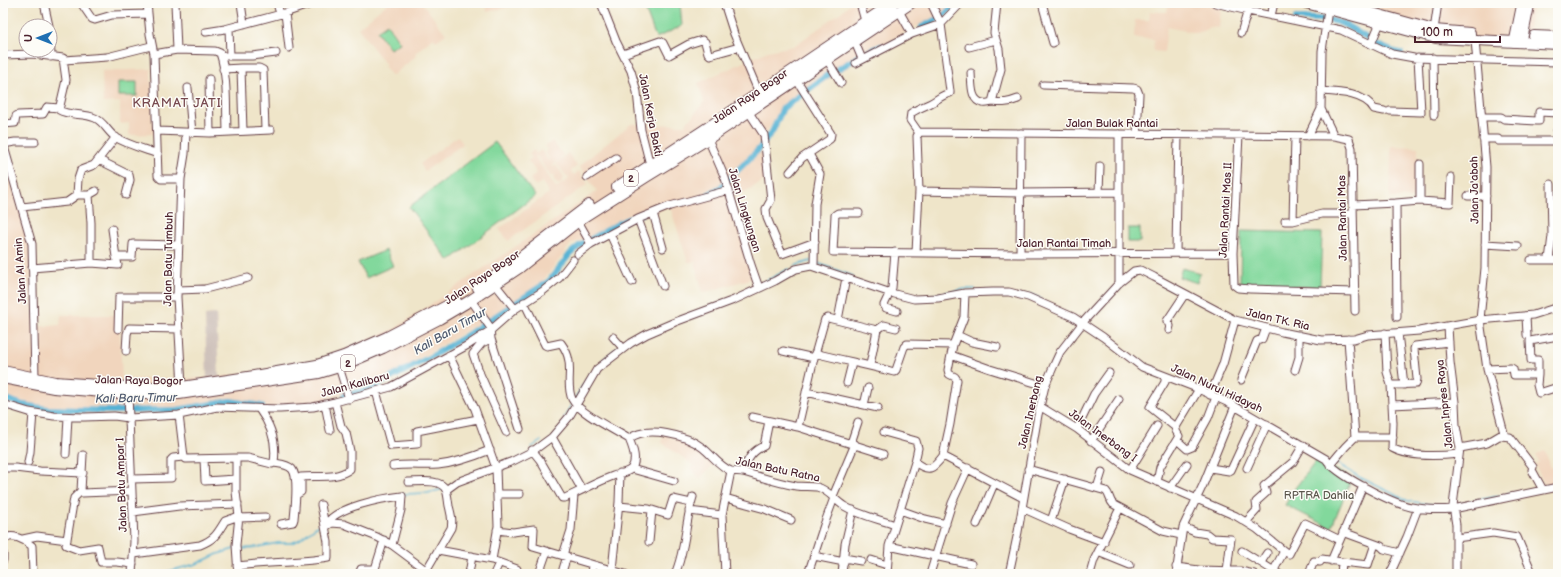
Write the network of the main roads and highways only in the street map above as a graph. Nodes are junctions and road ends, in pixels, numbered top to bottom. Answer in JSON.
{"nodes":[{"id":1,"x":911,"y":3,"type":"edge"},
{"id":2,"x":1306,"y":3,"type":"edge"},
{"id":3,"x":1522,"y":3,"type":"edge"},
{"id":4,"x":1530,"y":3,"type":"edge"},
{"id":5,"x":896,"y":7,"type":"edge"},
{"id":6,"x":1328,"y":13,"type":"edge"},
{"id":7,"x":1518,"y":39,"type":"junction"},
{"id":8,"x":1557,"y":42,"type":"edge"},
{"id":9,"x":834,"y":48,"type":"junction"},
{"id":10,"x":822,"y":58,"type":"junction"},
{"id":11,"x":652,"y":169,"type":"junction"},
{"id":12,"x":602,"y":200,"type":"junction"},
{"id":13,"x":517,"y":264,"type":"junction"},
{"id":14,"x":3,"y":371,"type":"edge"},
{"id":15,"x":3,"y":379,"type":"edge"}],
"edges":[{"from":1,"to":5,"type":"highway","name":"Jalan Raya Bogor","number":"2"},
{"from":2,"to":6,"type":"highway"},
{"from":3,"to":7,"type":"main road"},
{"from":4,"to":7,"type":"main road"},
{"from":5,"to":9,"type":"highway","name":"Jalan Raya Bogor","number":"2"},
{"from":5,"to":9,"type":"highway","name":"Jalan Raya Bogor","number":"2"},
{"from":6,"to":7,"type":"highway"},
{"from":6,"to":7,"type":"highway"},
{"from":7,"to":8,"type":"highway"},
{"from":9,"to":10,"type":"highway","name":"Jalan Raya Bogor","number":"2"},
{"from":10,"to":11,"type":"highway","name":"Jalan Raya Bogor","number":"2"},
{"from":10,"to":11,"type":"highway","name":"Jalan Raya Bogor","number":"2"},
{"from":11,"to":12,"type":"highway","name":"Jalan Raya Bogor","number":"2"},
{"from":12,"to":13,"type":"highway","name":"Jalan Raya Bogor","number":"2"},
{"from":12,"to":13,"type":"highway","name":"Jalan Raya Bogor","number":"2"},
{"from":13,"to":14,"type":"highway","name":"Jalan Raya Bogor","number":"2"},
{"from":13,"to":15,"type":"highway","name":"Jalan Raya Bogor","number":"2"}]}
